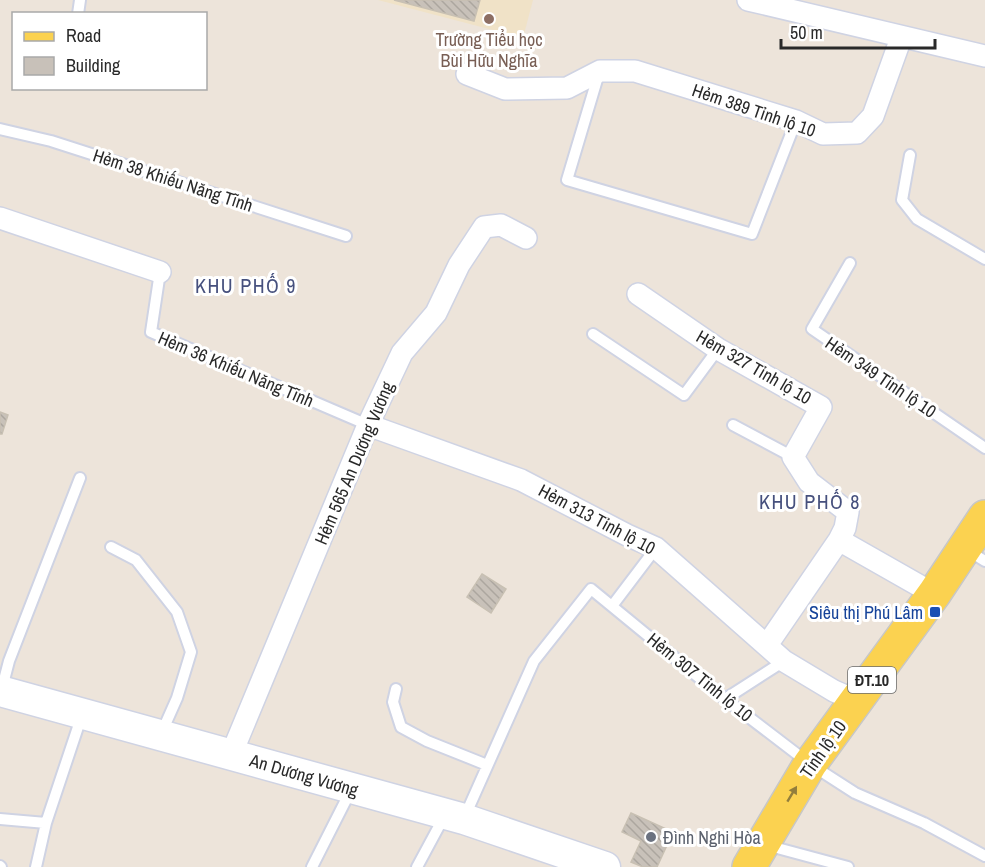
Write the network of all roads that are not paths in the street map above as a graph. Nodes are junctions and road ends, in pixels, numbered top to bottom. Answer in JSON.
{"nodes":[{"id":1,"x":748,"y":0,"type":"edge"},
{"id":2,"x":901,"y":38,"type":"junction"},
{"id":3,"x":985,"y":56,"type":"edge"},
{"id":4,"x":600,"y":71,"type":"junction"},
{"id":5,"x":467,"y":74,"type":"dead end"},
{"id":6,"x":796,"y":121,"type":"junction"},
{"id":7,"x":0,"y":129,"type":"edge"},
{"id":8,"x":910,"y":155,"type":"dead end"},
{"id":9,"x":0,"y":218,"type":"edge"},
{"id":10,"x":346,"y":236,"type":"dead end"},
{"id":11,"x":526,"y":238,"type":"dead end"},
{"id":12,"x":985,"y":259,"type":"edge"},
{"id":13,"x":850,"y":262,"type":"dead end"},
{"id":14,"x":160,"y":272,"type":"joint"},
{"id":15,"x":638,"y":294,"type":"dead end"},
{"id":16,"x":593,"y":334,"type":"dead end"},
{"id":17,"x":718,"y":349,"type":"junction"},
{"id":18,"x":368,"y":425,"type":"junction"},
{"id":19,"x":733,"y":425,"type":"dead end"},
{"id":20,"x":985,"y":448,"type":"edge"},
{"id":21,"x":793,"y":457,"type":"junction"},
{"id":22,"x":80,"y":478,"type":"dead end"},
{"id":23,"x":985,"y":517,"type":"edge"},
{"id":24,"x":839,"y":540,"type":"junction"},
{"id":25,"x":111,"y":547,"type":"dead end"},
{"id":26,"x":656,"y":548,"type":"junction"},
{"id":27,"x":975,"y":555,"type":"edge"},
{"id":28,"x":934,"y":594,"type":"junction"},
{"id":29,"x":612,"y":606,"type":"junction"},
{"id":30,"x":767,"y":645,"type":"junction"},
{"id":31,"x":784,"y":661,"type":"junction"},
{"id":32,"x":396,"y":689,"type":"dead end"},
{"id":33,"x":0,"y":692,"type":"edge"},
{"id":34,"x":725,"y":699,"type":"junction"},
{"id":35,"x":857,"y":701,"type":"junction"},
{"id":36,"x":83,"y":713,"type":"junction"},
{"id":37,"x":160,"y":734,"type":"junction"},
{"id":38,"x":231,"y":755,"type":"junction"},
{"id":39,"x":810,"y":764,"type":"junction"},
{"id":40,"x":487,"y":765,"type":"junction"},
{"id":41,"x":351,"y":789,"type":"junction"},
{"id":42,"x":454,"y":817,"type":"junction"},
{"id":43,"x":0,"y":819,"type":"edge"},
{"id":44,"x":46,"y":823,"type":"junction"},
{"id":45,"x":756,"y":855,"type":"edge"},
{"id":46,"x":985,"y":856,"type":"edge"},
{"id":47,"x":600,"y":866,"type":"edge"},
{"id":48,"x":36,"y":867,"type":"edge"},
{"id":49,"x":312,"y":867,"type":"edge"},
{"id":50,"x":417,"y":867,"type":"edge"},
{"id":51,"x":848,"y":867,"type":"edge"}],
"edges":[{"from":1,"to":2,"type":"street"},
{"from":2,"to":3,"type":"street"},
{"from":2,"to":6,"type":"street","name":"Hẻm 389 Tỉnh lộ 10"},
{"from":4,"to":5,"type":"street","name":"Hẻm 389 Tỉnh lộ 10"},
{"from":4,"to":6,"type":"street","name":"Hẻm 389 Tỉnh lộ 10"},
{"from":4,"to":6,"type":"lane"},
{"from":7,"to":10,"type":"lane","name":"Hẻm 38 Khiếu Năng Tĩnh"},
{"from":8,"to":12,"type":"lane"},
{"from":9,"to":14,"type":"street","name":"Hẻm 36 Khiếu Năng Tĩnh"},
{"from":11,"to":18,"type":"street","name":"Hẻm 565 An Dương Vương"},
{"from":13,"to":20,"type":"lane","name":"Hẻm 349 Tỉnh lộ 10"},
{"from":14,"to":18,"type":"lane","name":"Hẻm 36 Khiếu Năng Tĩnh"},
{"from":15,"to":17,"type":"street","name":"Hẻm 327 Tỉnh lộ 10"},
{"from":16,"to":17,"type":"lane"},
{"from":17,"to":21,"type":"street","name":"Hẻm 327 Tỉnh lộ 10"},
{"from":18,"to":26,"type":"street","name":"Hẻm 313 Tỉnh lộ 10"},
{"from":18,"to":38,"type":"street","name":"Hẻm 565 An Dương Vương"},
{"from":19,"to":21,"type":"lane"},
{"from":21,"to":24,"type":"street"},
{"from":22,"to":33,"type":"lane"},
{"from":23,"to":27,"type":"main road","name":"Tỉnh lộ 10","number":"ĐT.10"},
{"from":24,"to":28,"type":"street"},
{"from":24,"to":30,"type":"street"},
{"from":25,"to":37,"type":"lane"},
{"from":26,"to":29,"type":"lane"},
{"from":26,"to":30,"type":"street","name":"Hẻm 313 Tỉnh lộ 10"},
{"from":27,"to":28,"type":"main road","name":"Tỉnh lộ 10","number":"ĐT.10"},
{"from":28,"to":35,"type":"main road","name":"Tỉnh lộ 10","number":"ĐT.10"},
{"from":29,"to":34,"type":"lane","name":"Hẻm 307 Tỉnh lộ 10"},
{"from":29,"to":40,"type":"lane","name":"Hẻm 307 Tỉnh lộ 10"},
{"from":30,"to":31,"type":"street","name":"Hẻm 313 Tỉnh lộ 10"},
{"from":31,"to":34,"type":"lane"},
{"from":31,"to":35,"type":"street","name":"Hẻm 313 Tỉnh lộ 10"},
{"from":32,"to":40,"type":"lane"},
{"from":33,"to":36,"type":"main road","name":"An Dương Vương"},
{"from":34,"to":39,"type":"lane","name":"Hẻm 307 Tỉnh lộ 10"},
{"from":35,"to":39,"type":"main road","name":"Tỉnh lộ 10","number":"ĐT.10"},
{"from":36,"to":37,"type":"main road","name":"An Dương Vương"},
{"from":36,"to":44,"type":"lane"},
{"from":37,"to":38,"type":"main road","name":"An Dương Vương"},
{"from":38,"to":41,"type":"main road","name":"An Dương Vương"},
{"from":45,"to":39,"type":"main road","name":"Tỉnh lộ 10","number":"ĐT.10","one_way":true},
{"from":39,"to":46,"type":"lane","name":"Hẻm 307 Tỉnh lộ 10"},
{"from":40,"to":42,"type":"lane"},
{"from":41,"to":42,"type":"main road","name":"An Dương Vương"},
{"from":41,"to":49,"type":"lane"},
{"from":42,"to":47,"type":"main road","name":"An Dương Vương"},
{"from":42,"to":50,"type":"lane"},
{"from":43,"to":44,"type":"lane"},
{"from":44,"to":48,"type":"lane"},
{"from":45,"to":51,"type":"lane"}]}
